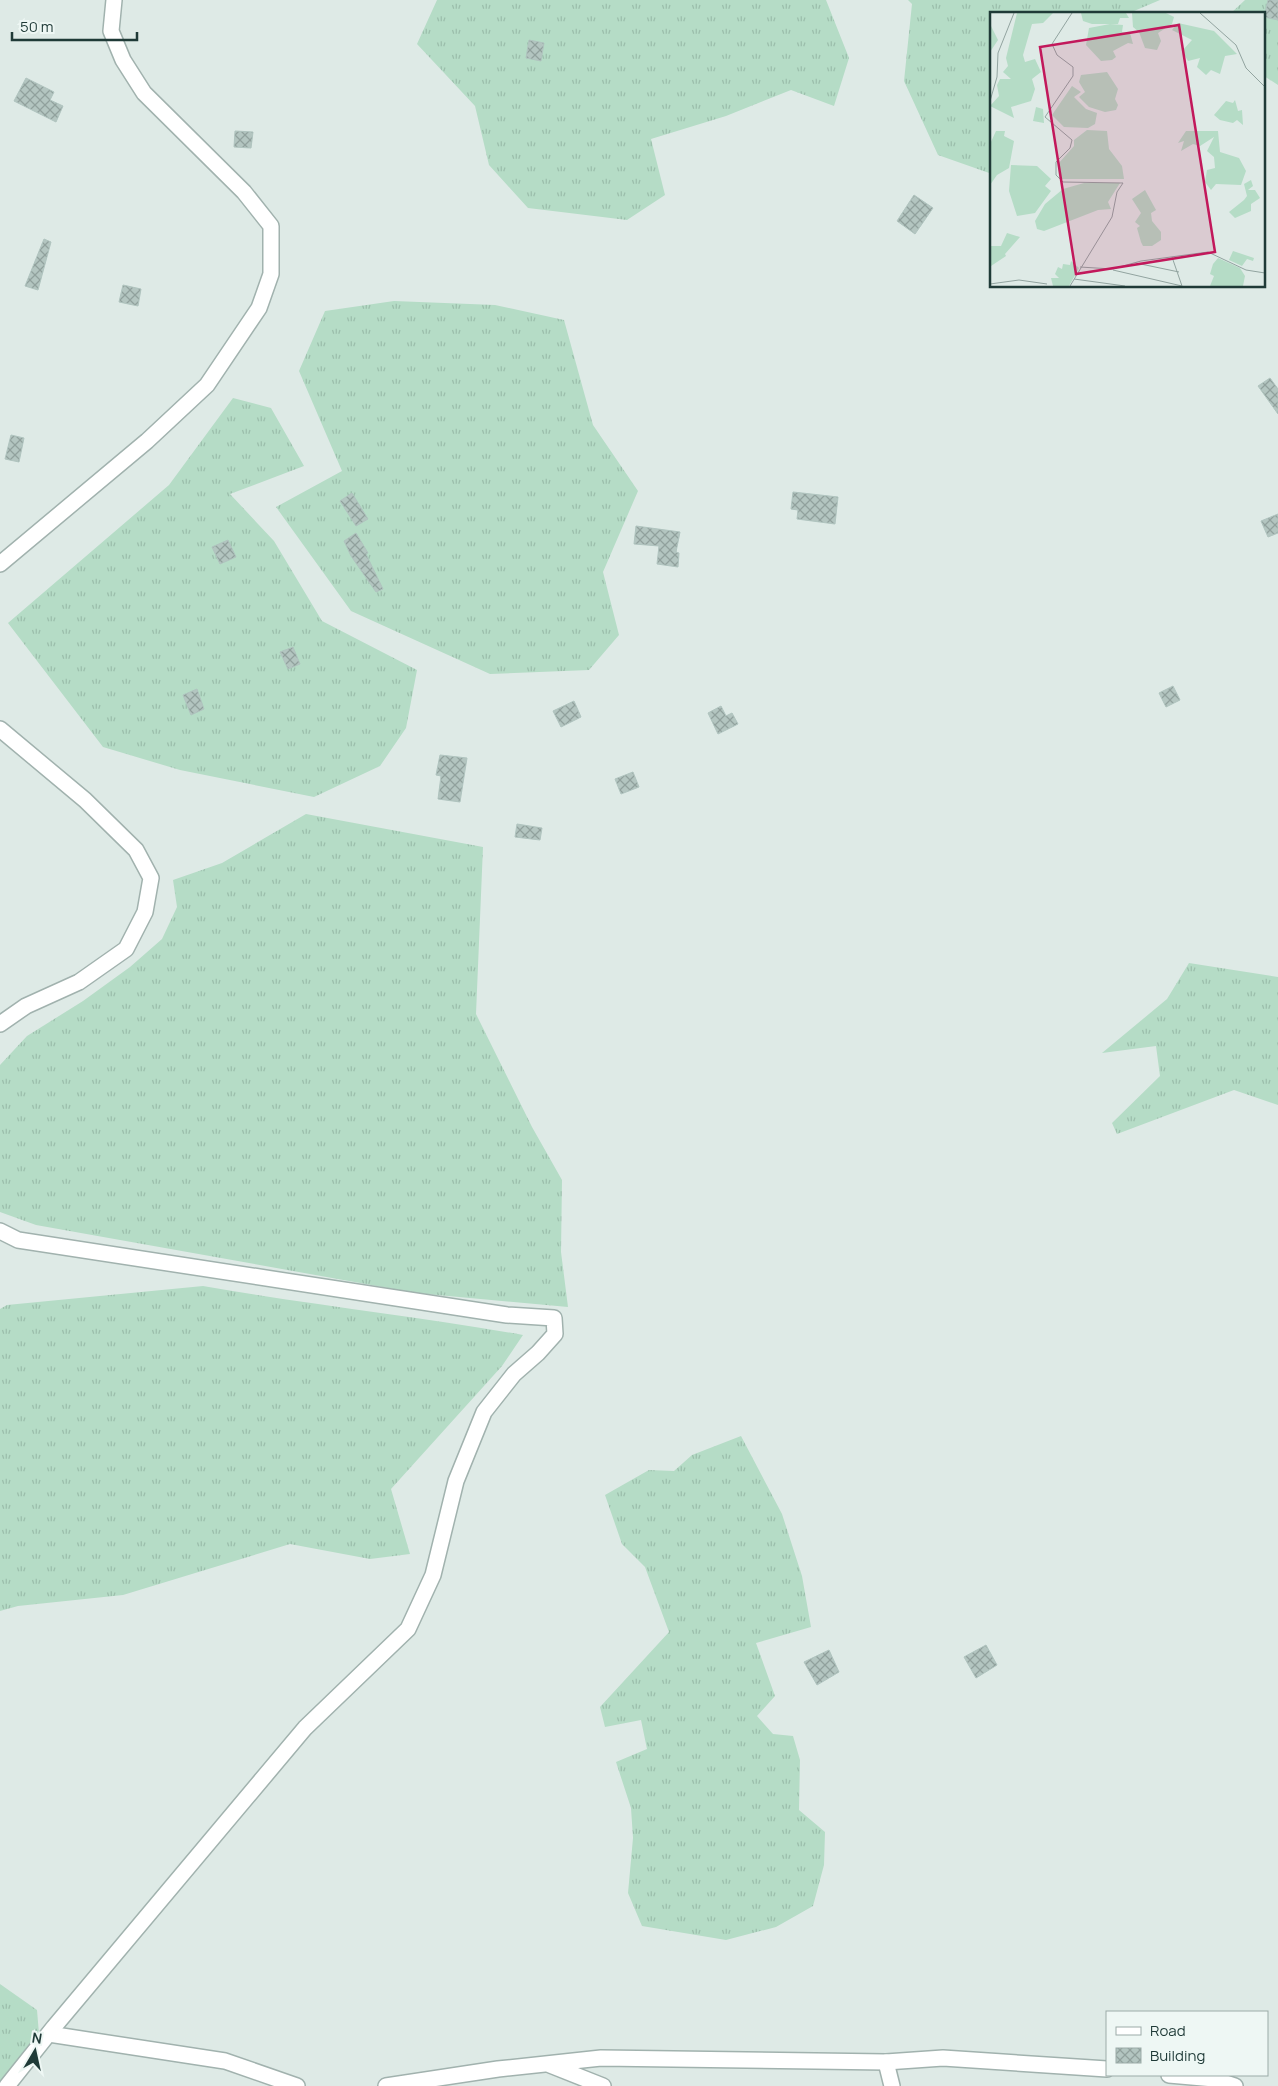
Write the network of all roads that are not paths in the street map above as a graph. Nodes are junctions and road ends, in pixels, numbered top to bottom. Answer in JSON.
{"nodes":[{"id":1,"x":114,"y":0,"type":"edge"},
{"id":2,"x":0,"y":564,"type":"edge"},
{"id":3,"x":0,"y":729,"type":"edge"},
{"id":4,"x":0,"y":1024,"type":"edge"},
{"id":5,"x":0,"y":1231,"type":"edge"},
{"id":6,"x":49,"y":2034,"type":"junction"},
{"id":7,"x":886,"y":2062,"type":"junction"},
{"id":8,"x":546,"y":2064,"type":"junction"},
{"id":9,"x":1106,"y":2069,"type":"edge"},
{"id":10,"x":1180,"y":2076,"type":"edge"},
{"id":11,"x":8,"y":2086,"type":"edge"},
{"id":12,"x":296,"y":2086,"type":"edge"},
{"id":13,"x":386,"y":2086,"type":"edge"},
{"id":14,"x":603,"y":2086,"type":"edge"},
{"id":15,"x":892,"y":2086,"type":"edge"},
{"id":16,"x":1235,"y":2086,"type":"edge"}],
"edges":[{"from":1,"to":2,"type":"street"},
{"from":3,"to":4,"type":"street"},
{"from":5,"to":6,"type":"street"},
{"from":6,"to":11,"type":"street"},
{"from":6,"to":12,"type":"street"},
{"from":7,"to":8,"type":"street"},
{"from":7,"to":9,"type":"street"},
{"from":7,"to":15,"type":"street"},
{"from":8,"to":13,"type":"street"},
{"from":8,"to":14,"type":"street"},
{"from":10,"to":16,"type":"street"}]}
